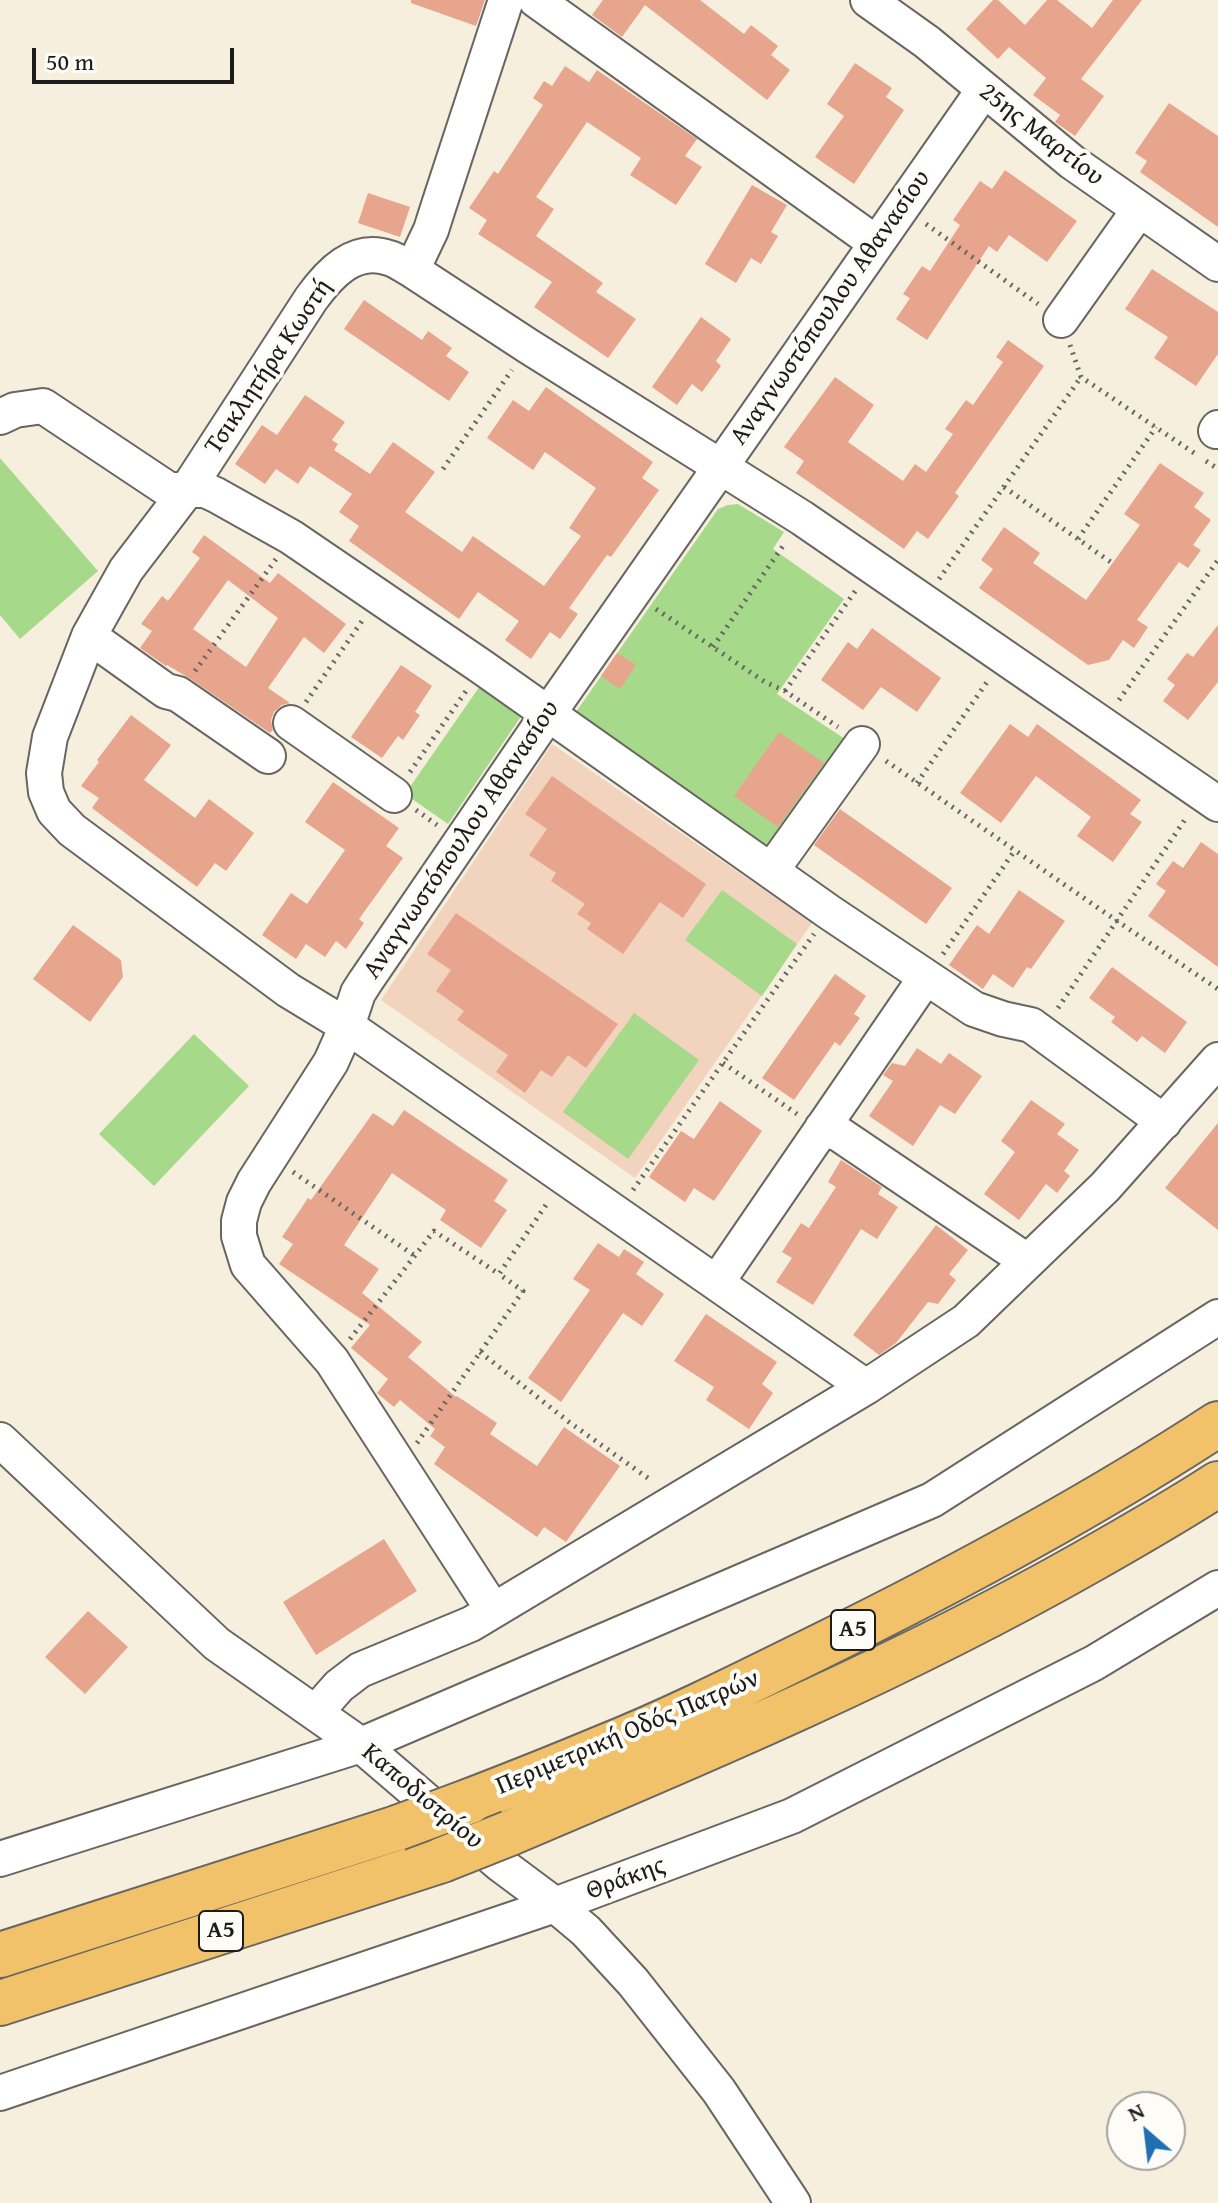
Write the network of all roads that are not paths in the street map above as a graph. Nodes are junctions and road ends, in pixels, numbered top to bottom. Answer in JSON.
{"nodes":[{"id":1,"x":506,"y":0,"type":"edge"},
{"id":2,"x":536,"y":0,"type":"edge"},
{"id":3,"x":868,"y":0,"type":"edge"},
{"id":4,"x":983,"y":91,"type":"junction"},
{"id":5,"x":1139,"y":210,"type":"junction"},
{"id":6,"x":876,"y":243,"type":"junction"},
{"id":7,"x":1217,"y":260,"type":"edge"},
{"id":8,"x":412,"y":270,"type":"junction"},
{"id":9,"x":1061,"y":320,"type":"road end"},
{"id":10,"x":0,"y":417,"type":"edge"},
{"id":11,"x":721,"y":466,"type":"junction"},
{"id":12,"x":187,"y":490,"type":"junction"},
{"id":13,"x":89,"y":636,"type":"junction"},
{"id":14,"x":548,"y":714,"type":"junction"},
{"id":15,"x":291,"y":723,"type":"road end"},
{"id":16,"x":862,"y":744,"type":"road end"},
{"id":17,"x":268,"y":756,"type":"dead end"},
{"id":18,"x":394,"y":795,"type":"road end"},
{"id":19,"x":1210,"y":799,"type":"edge"},
{"id":20,"x":771,"y":871,"type":"junction"},
{"id":21,"x":926,"y":977,"type":"junction"},
{"id":22,"x":347,"y":1026,"type":"junction"},
{"id":23,"x":1218,"y":1060,"type":"edge"},
{"id":24,"x":1164,"y":1122,"type":"junction"},
{"id":25,"x":822,"y":1128,"type":"junction"},
{"id":26,"x":1027,"y":1261,"type":"junction"},
{"id":27,"x":717,"y":1282,"type":"junction"},
{"id":28,"x":1218,"y":1317,"type":"edge"},
{"id":29,"x":866,"y":1387,"type":"junction"},
{"id":30,"x":1218,"y":1424,"type":"edge"},
{"id":31,"x":0,"y":1440,"type":"edge"},
{"id":32,"x":1218,"y":1484,"type":"edge"},
{"id":33,"x":1218,"y":1588,"type":"edge"},
{"id":34,"x":493,"y":1610,"type":"junction"},
{"id":35,"x":316,"y":1712,"type":"junction"},
{"id":36,"x":361,"y":1745,"type":"junction"},
{"id":37,"x":0,"y":1859,"type":"edge"},
{"id":38,"x":555,"y":1905,"type":"junction"},
{"id":39,"x":0,"y":1955,"type":"edge"},
{"id":40,"x":0,"y":2003,"type":"edge"},
{"id":41,"x":0,"y":2093,"type":"edge"},
{"id":42,"x":793,"y":2203,"type":"edge"}],
"edges":[{"from":1,"to":8,"type":"street"},
{"from":2,"to":6,"type":"street"},
{"from":3,"to":4,"type":"street","name":"25ης Μαρτίου"},
{"from":4,"to":5,"type":"street","name":"25ης Μαρτίου"},
{"from":4,"to":6,"type":"street","name":"Αναγνωστόπουλου Αθανασίου"},
{"from":5,"to":7,"type":"street","name":"25ης Μαρτίου"},
{"from":5,"to":9,"type":"street"},
{"from":6,"to":11,"type":"street","name":"Αναγνωστόπουλου Αθανασίου"},
{"from":8,"to":11,"type":"street","name":"Τσικλητήρα Κωστή"},
{"from":8,"to":12,"type":"street","name":"Τσικλητήρα Κωστή"},
{"from":10,"to":12,"type":"street"},
{"from":11,"to":14,"type":"street","name":"Αναγνωστόπουλου Αθανασίου"},
{"from":11,"to":19,"type":"street","name":"Τσικλητήρα Κωστή"},
{"from":12,"to":13,"type":"street","name":"Τσικλητήρα Κωστή"},
{"from":12,"to":14,"type":"street"},
{"from":13,"to":17,"type":"street"},
{"from":13,"to":22,"type":"street","name":"Τσικλητήρα Κωστή"},
{"from":14,"to":20,"type":"street"},
{"from":14,"to":22,"type":"street","name":"Αναγνωστόπουλου Αθανασίου"},
{"from":15,"to":18,"type":"street"},
{"from":16,"to":20,"type":"street"},
{"from":20,"to":21,"type":"street"},
{"from":21,"to":24,"type":"street"},
{"from":21,"to":25,"type":"street"},
{"from":22,"to":27,"type":"street"},
{"from":22,"to":34,"type":"street","name":"Αναγνωστόπουλου Αθανασίου"},
{"from":23,"to":24,"type":"street"},
{"from":24,"to":26,"type":"street"},
{"from":25,"to":26,"type":"street"},
{"from":25,"to":27,"type":"street"},
{"from":26,"to":29,"type":"street"},
{"from":27,"to":29,"type":"street"},
{"from":28,"to":36,"type":"street"},
{"from":29,"to":34,"type":"street"},
{"from":30,"to":39,"type":"highway","name":"Περιμετρική Οδός Πατρών","number":"Α5","bridge":true},
{"from":31,"to":35,"type":"street","name":"Καποδιστρίου"},
{"from":32,"to":40,"type":"highway","name":"Περιμετρική Οδός Πατρών","number":"Α5","bridge":true},
{"from":33,"to":38,"type":"street","name":"Θράκης"},
{"from":34,"to":35,"type":"street"},
{"from":35,"to":36,"type":"street","name":"Καποδιστρίου"},
{"from":36,"to":37,"type":"street"},
{"from":36,"to":38,"type":"street","name":"Καποδιστρίου"},
{"from":38,"to":41,"type":"street","name":"Θράκης"},
{"from":38,"to":42,"type":"street","name":"Καποδιστρίου"}]}
